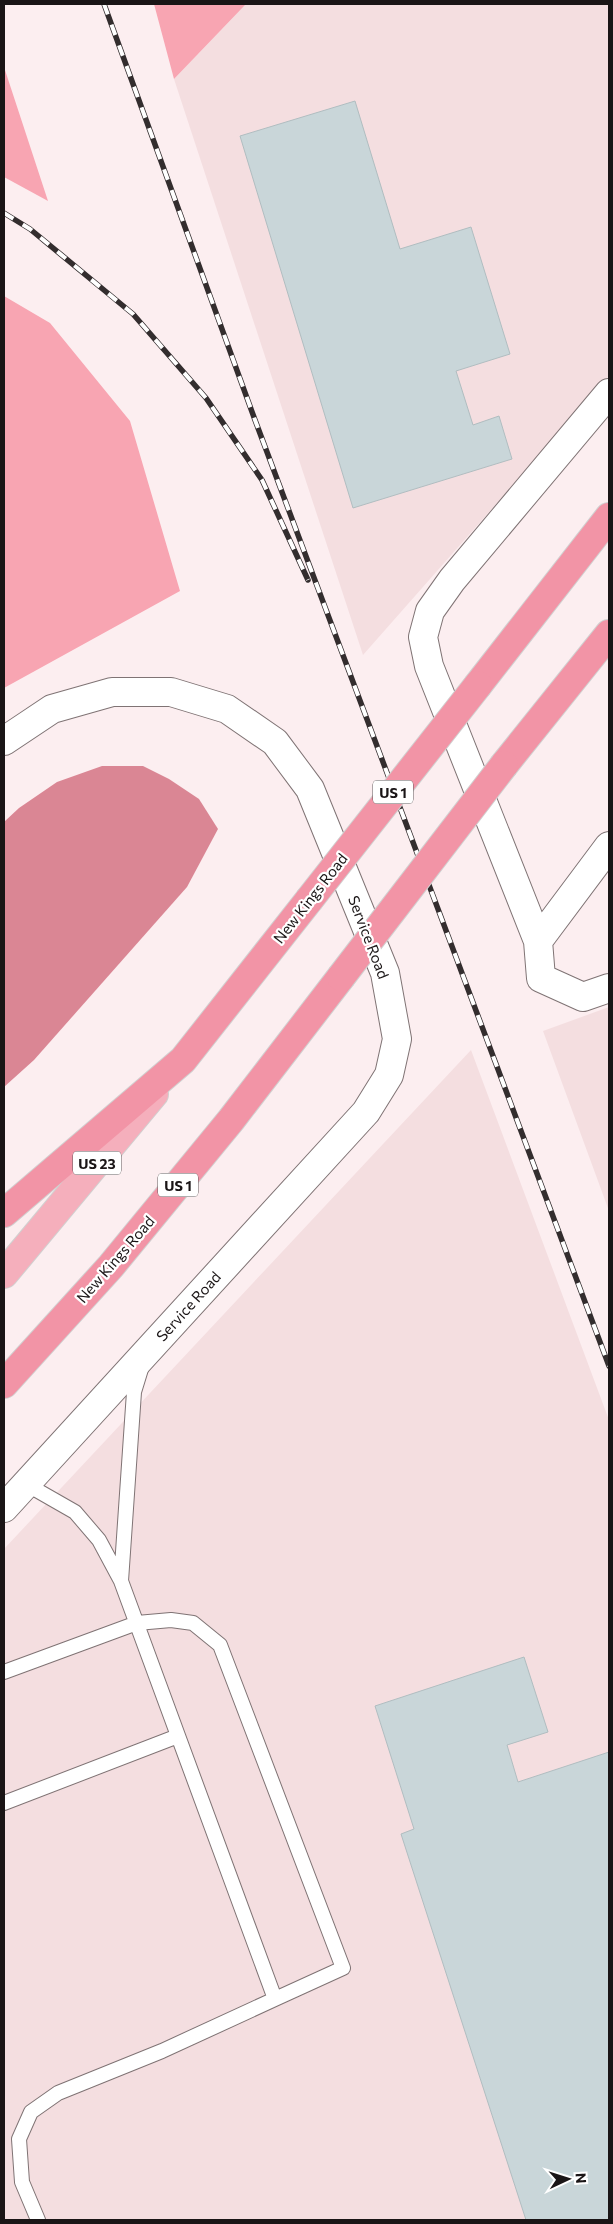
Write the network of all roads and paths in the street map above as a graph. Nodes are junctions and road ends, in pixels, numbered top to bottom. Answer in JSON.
{"nodes":[{"id":1,"x":609,"y":393,"type":"edge"},
{"id":2,"x":609,"y":518,"type":"edge"},
{"id":3,"x":609,"y":634,"type":"edge"},
{"id":4,"x":4,"y":741,"type":"edge"},
{"id":5,"x":609,"y":846,"type":"edge"},
{"id":6,"x":538,"y":941,"type":"junction"},
{"id":7,"x":609,"y":988,"type":"edge"},
{"id":8,"x":183,"y":1060,"type":"junction"},
{"id":9,"x":4,"y":1213,"type":"edge"},
{"id":10,"x":4,"y":1274,"type":"edge"},
{"id":11,"x":146,"y":1352,"type":"junction"},
{"id":12,"x":4,"y":1384,"type":"edge"},
{"id":13,"x":26,"y":1484,"type":"junction"},
{"id":14,"x":4,"y":1508,"type":"edge"},
{"id":15,"x":122,"y":1581,"type":"junction"},
{"id":16,"x":137,"y":1623,"type":"junction"},
{"id":17,"x":4,"y":1672,"type":"edge"},
{"id":18,"x":178,"y":1736,"type":"junction"},
{"id":19,"x":4,"y":1803,"type":"edge"},
{"id":20,"x":275,"y":2000,"type":"junction"},
{"id":21,"x":38,"y":2220,"type":"edge"}],
"edges":[{"from":1,"to":6,"type":"street"},
{"from":2,"to":8,"type":"highway","name":"New Kings Road","number":"US 1","bridge":true},
{"from":3,"to":12,"type":"highway","name":"New Kings Road","number":"US 1","bridge":true},
{"from":4,"to":11,"type":"street","name":"Service Road"},
{"from":5,"to":6,"type":"street"},
{"from":6,"to":7,"type":"street"},
{"from":8,"to":9,"type":"highway","number":"US 1"},
{"from":8,"to":10,"type":"main road","name":"New Kings Road","number":"US 23"},
{"from":11,"to":13,"type":"street","name":"Service Road"},
{"from":11,"to":15,"type":"lane"},
{"from":13,"to":14,"type":"street","name":"Service Road"},
{"from":13,"to":15,"type":"lane"},
{"from":15,"to":16,"type":"lane"},
{"from":16,"to":17,"type":"lane"},
{"from":16,"to":18,"type":"lane"},
{"from":16,"to":20,"type":"lane"},
{"from":18,"to":19,"type":"lane"},
{"from":18,"to":20,"type":"lane"},
{"from":20,"to":21,"type":"lane"}]}
